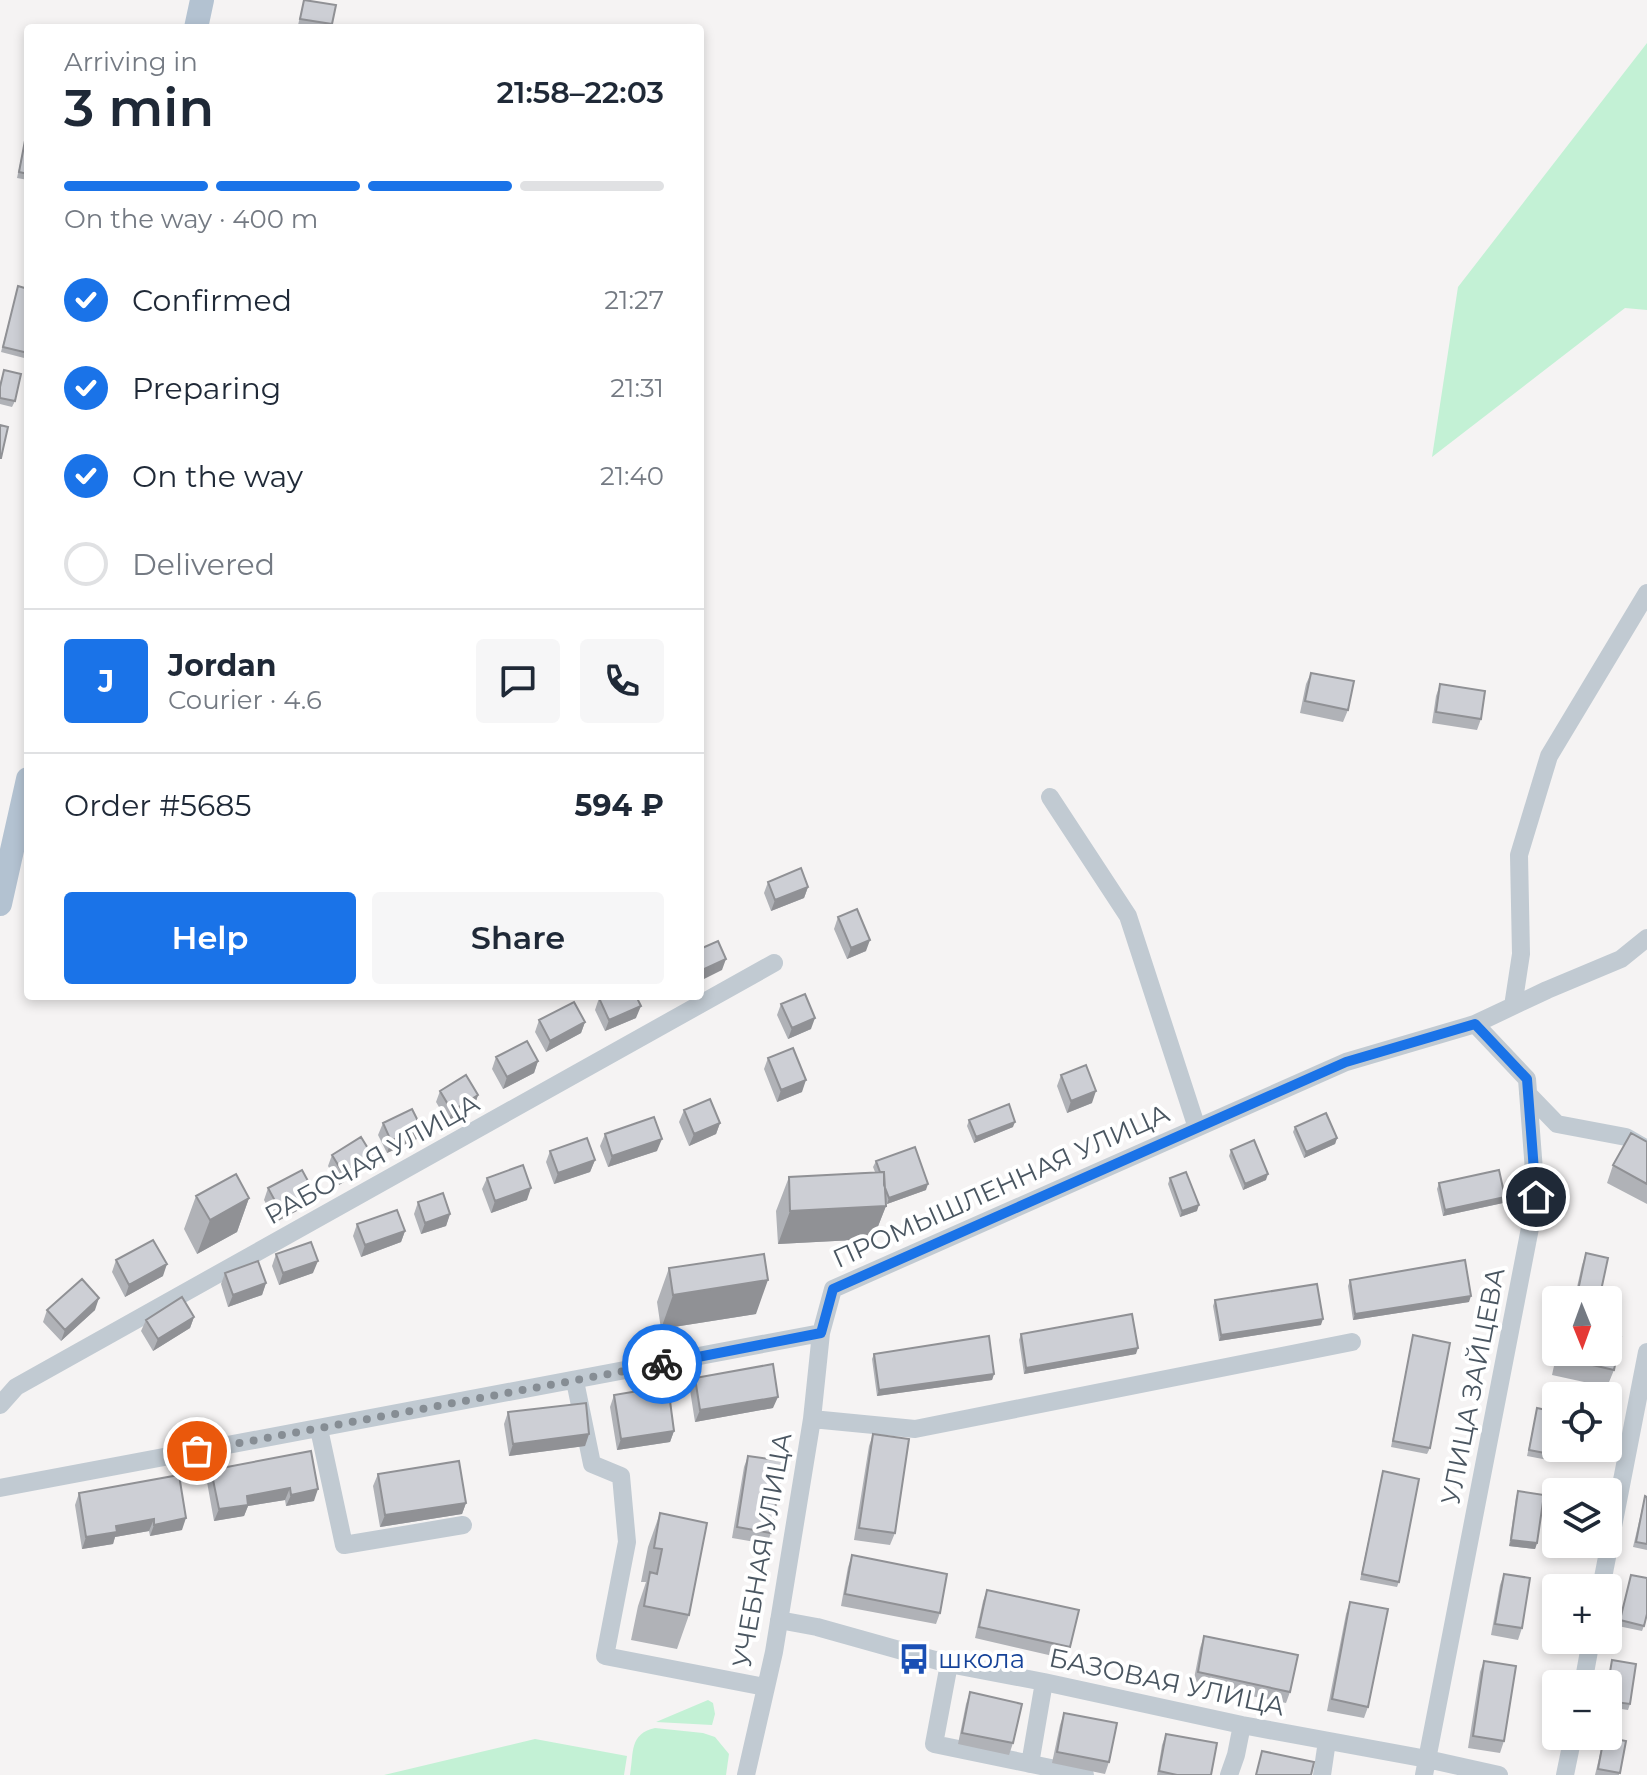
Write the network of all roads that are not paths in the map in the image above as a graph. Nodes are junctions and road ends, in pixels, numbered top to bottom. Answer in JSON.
{"nodes":[{"id":1,"x":202,"y":0,"type":"edge"},
{"id":2,"x":197,"y":24,"type":"edge"},
{"id":3,"x":1647,"y":593,"type":"edge"},
{"id":4,"x":24,"y":797,"type":"edge"},
{"id":5,"x":1050,"y":797,"type":"dead end"},
{"id":6,"x":0,"y":904,"type":"edge"},
{"id":7,"x":1647,"y":938,"type":"edge"},
{"id":8,"x":774,"y":963,"type":"dead end"},
{"id":9,"x":1513,"y":1006,"type":"junction"},
{"id":10,"x":1475,"y":1024,"type":"junction"},
{"id":11,"x":1528,"y":1094,"type":"junction"},
{"id":12,"x":1197,"y":1128,"type":"junction"},
{"id":13,"x":1647,"y":1149,"type":"edge"},
{"id":14,"x":821,"y":1333,"type":"junction"},
{"id":15,"x":1352,"y":1342,"type":"dead end"},
{"id":16,"x":1647,"y":1352,"type":"edge"},
{"id":17,"x":575,"y":1381,"type":"junction"},
{"id":18,"x":0,"y":1405,"type":"edge"},
{"id":19,"x":812,"y":1419,"type":"junction"},
{"id":20,"x":319,"y":1429,"type":"junction"},
{"id":21,"x":0,"y":1488,"type":"edge"},
{"id":22,"x":463,"y":1525,"type":"dead end"},
{"id":23,"x":1604,"y":1574,"type":"edge"},
{"id":24,"x":779,"y":1620,"type":"junction"},
{"id":25,"x":949,"y":1664,"type":"junction"},
{"id":26,"x":1044,"y":1682,"type":"junction"},
{"id":27,"x":765,"y":1687,"type":"junction"},
{"id":28,"x":1242,"y":1725,"type":"junction"},
{"id":29,"x":1327,"y":1741,"type":"junction"},
{"id":30,"x":1570,"y":1750,"type":"edge"},
{"id":31,"x":1030,"y":1764,"type":"junction"},
{"id":32,"x":1426,"y":1767,"type":"edge"},
{"id":33,"x":746,"y":1775,"type":"edge"},
{"id":34,"x":1085,"y":1775,"type":"edge"},
{"id":35,"x":1229,"y":1775,"type":"edge"},
{"id":36,"x":1322,"y":1775,"type":"edge"},
{"id":37,"x":1499,"y":1775,"type":"edge"},
{"id":38,"x":1565,"y":1775,"type":"edge"}],
"edges":[{"from":1,"to":2,"type":"main road"},
{"from":3,"to":9,"type":"street"},
{"from":4,"to":6,"type":"main road"},
{"from":5,"to":12,"type":"street"},
{"from":7,"to":9,"type":"street","name":"ПРОМЫШЛЕННАЯ УЛИЦА"},
{"from":8,"to":18,"type":"street","name":"РАБОЧАЯ УЛИЦА"},
{"from":9,"to":10,"type":"street","name":"ПРОМЫШЛЕННАЯ УЛИЦА"},
{"from":10,"to":11,"type":"street","name":"УЛИЦА ЗАЙЦЕВА"},
{"from":10,"to":12,"type":"street","name":"ПРОМЫШЛЕННАЯ УЛИЦА"},
{"from":11,"to":13,"type":"street"},
{"from":11,"to":32,"type":"street","name":"УЛИЦА ЗАЙЦЕВА"},
{"from":12,"to":14,"type":"street","name":"ПРОМЫШЛЕННАЯ УЛИЦА"},
{"from":14,"to":17,"type":"street"},
{"from":14,"to":19,"type":"street","name":"УЧЕБНАЯ УЛИЦА"},
{"from":15,"to":19,"type":"street"},
{"from":16,"to":23,"type":"street"},
{"from":17,"to":20,"type":"street"},
{"from":17,"to":27,"type":"street"},
{"from":19,"to":24,"type":"street","name":"УЧЕБНАЯ УЛИЦА"},
{"from":20,"to":21,"type":"street"},
{"from":20,"to":22,"type":"street"},
{"from":24,"to":25,"type":"street","name":"БАЗОВАЯ УЛИЦА"},
{"from":24,"to":27,"type":"street","name":"УЧЕБНАЯ УЛИЦА"},
{"from":25,"to":26,"type":"street","name":"БАЗОВАЯ УЛИЦА"},
{"from":25,"to":31,"type":"street"},
{"from":26,"to":28,"type":"street","name":"БАЗОВАЯ УЛИЦА"},
{"from":26,"to":31,"type":"street"},
{"from":27,"to":33,"type":"street","name":"УЧЕБНАЯ УЛИЦА"},
{"from":28,"to":29,"type":"street","name":"БАЗОВАЯ УЛИЦА"},
{"from":28,"to":35,"type":"street"},
{"from":29,"to":32,"type":"street","name":"БАЗОВАЯ УЛИЦА"},
{"from":29,"to":36,"type":"street"},
{"from":30,"to":38,"type":"street"},
{"from":31,"to":34,"type":"street"},
{"from":32,"to":37,"type":"street","name":"БАЗОВАЯ УЛИЦА"}]}
